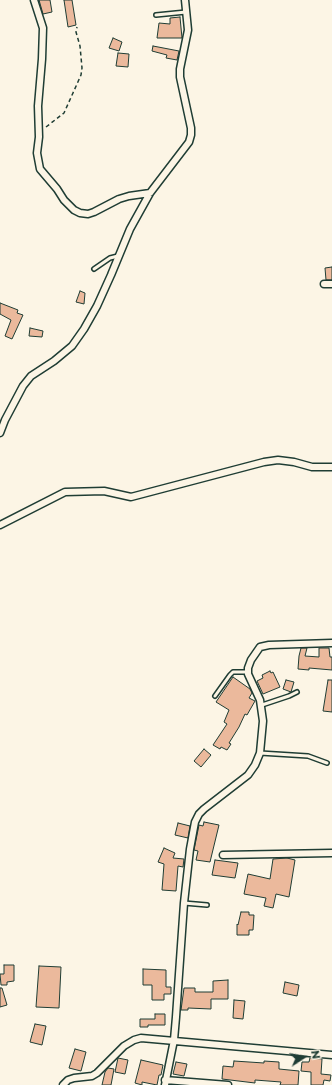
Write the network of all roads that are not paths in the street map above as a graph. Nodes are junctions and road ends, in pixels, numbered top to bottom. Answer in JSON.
{"nodes":[{"id":1,"x":34,"y":0,"type":"edge"},
{"id":2,"x":185,"y":0,"type":"edge"},
{"id":3,"x":187,"y":12,"type":"junction"},
{"id":4,"x":156,"y":15,"type":"dead end"},
{"id":5,"x":150,"y":193,"type":"junction"},
{"id":6,"x":118,"y":256,"type":"junction"},
{"id":7,"x":94,"y":269,"type":"dead end"},
{"id":8,"x":324,"y":284,"type":"dead end"},
{"id":9,"x":332,"y":284,"type":"edge"},
{"id":10,"x":0,"y":433,"type":"edge"},
{"id":11,"x":332,"y":467,"type":"edge"},
{"id":12,"x":0,"y":525,"type":"edge"},
{"id":13,"x":332,"y":643,"type":"edge"},
{"id":14,"x":248,"y":672,"type":"junction"},
{"id":15,"x":297,"y":692,"type":"dead end"},
{"id":16,"x":215,"y":696,"type":"dead end"},
{"id":17,"x":262,"y":705,"type":"junction"},
{"id":18,"x":260,"y":753,"type":"junction"},
{"id":19,"x":327,"y":763,"type":"dead end"},
{"id":20,"x":332,"y":853,"type":"edge"},
{"id":21,"x":223,"y":855,"type":"dead end"},
{"id":22,"x":184,"y":903,"type":"junction"},
{"id":23,"x":207,"y":905,"type":"dead end"},
{"id":24,"x":174,"y":1040,"type":"junction"},
{"id":25,"x":332,"y":1055,"type":"edge"},
{"id":26,"x":165,"y":1082,"type":"edge"},
{"id":27,"x":63,"y":1085,"type":"edge"},
{"id":28,"x":228,"y":1085,"type":"edge"}],
"edges":[{"from":1,"to":5,"type":"street"},
{"from":2,"to":3,"type":"street"},
{"from":3,"to":4,"type":"lane"},
{"from":3,"to":5,"type":"street"},
{"from":5,"to":6,"type":"street"},
{"from":6,"to":7,"type":"lane"},
{"from":6,"to":10,"type":"street"},
{"from":8,"to":9,"type":"street"},
{"from":11,"to":12,"type":"street"},
{"from":13,"to":14,"type":"street"},
{"from":14,"to":16,"type":"lane"},
{"from":14,"to":17,"type":"street"},
{"from":15,"to":17,"type":"lane"},
{"from":17,"to":18,"type":"street"},
{"from":18,"to":19,"type":"lane"},
{"from":18,"to":22,"type":"street"},
{"from":20,"to":21,"type":"street"},
{"from":22,"to":23,"type":"lane"},
{"from":22,"to":24,"type":"street"},
{"from":24,"to":25,"type":"street"},
{"from":24,"to":26,"type":"street"},
{"from":24,"to":27,"type":"street"},
{"from":26,"to":28,"type":"street"}]}
